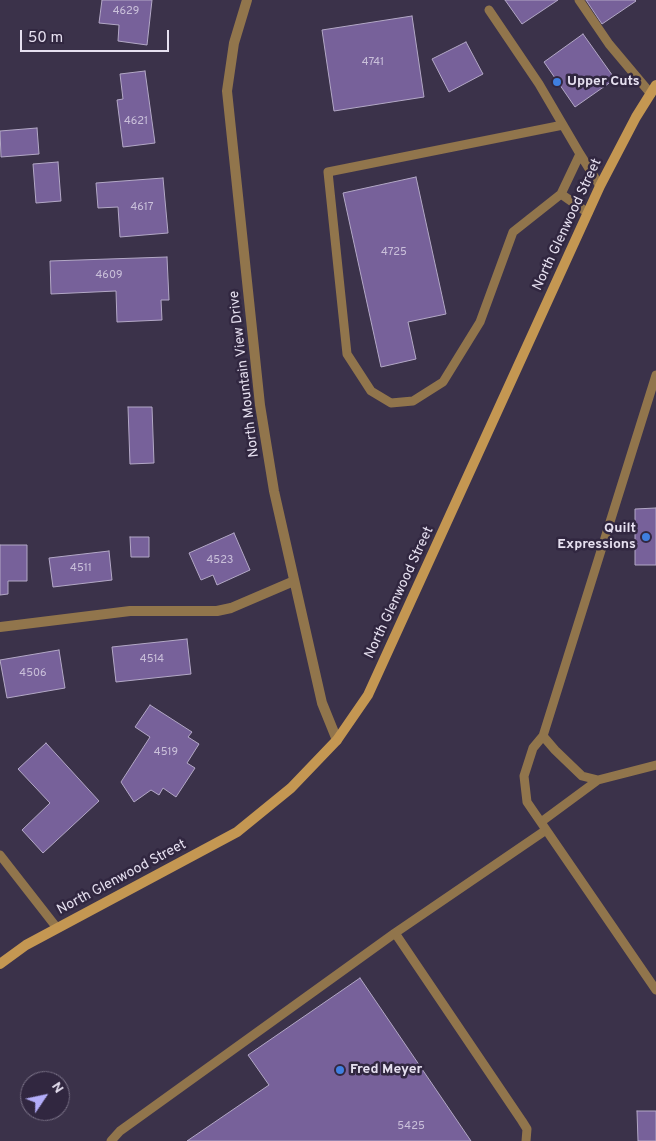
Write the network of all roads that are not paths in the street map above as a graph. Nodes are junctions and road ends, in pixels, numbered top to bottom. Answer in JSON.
{"nodes":[{"id":1,"x":247,"y":0,"type":"edge"},
{"id":2,"x":579,"y":0,"type":"edge"},
{"id":3,"x":489,"y":10,"type":"dead end"},
{"id":4,"x":653,"y":90,"type":"edge"},
{"id":5,"x":563,"y":125,"type":"junction"},
{"id":6,"x":580,"y":154,"type":"junction"},
{"id":7,"x":600,"y":186,"type":"junction"},
{"id":8,"x":561,"y":194,"type":"junction"},
{"id":9,"x":588,"y":213,"type":"junction"},
{"id":10,"x":656,"y":375,"type":"edge"},
{"id":11,"x":294,"y":581,"type":"junction"},
{"id":12,"x":0,"y":627,"type":"edge"},
{"id":13,"x":543,"y":736,"type":"junction"},
{"id":14,"x":337,"y":740,"type":"junction"},
{"id":15,"x":656,"y":765,"type":"edge"},
{"id":16,"x":598,"y":780,"type":"junction"},
{"id":17,"x":543,"y":826,"type":"junction"},
{"id":18,"x":0,"y":855,"type":"edge"},
{"id":19,"x":57,"y":928,"type":"junction"},
{"id":20,"x":395,"y":933,"type":"junction"},
{"id":21,"x":0,"y":964,"type":"edge"},
{"id":22,"x":656,"y":990,"type":"edge"},
{"id":23,"x":111,"y":1141,"type":"edge"},
{"id":24,"x":526,"y":1141,"type":"edge"}],
"edges":[{"from":1,"to":11,"type":"street","name":"North Mountain View Drive"},
{"from":2,"to":4,"type":"lane"},
{"from":3,"to":5,"type":"lane"},
{"from":4,"to":7,"type":"main road","name":"North Glenwood Street"},
{"from":5,"to":6,"type":"lane"},
{"from":5,"to":8,"type":"lane"},
{"from":6,"to":7,"type":"lane"},
{"from":6,"to":8,"type":"lane"},
{"from":7,"to":9,"type":"main road","name":"North Glenwood Street"},
{"from":8,"to":9,"type":"lane"},
{"from":9,"to":14,"type":"main road","name":"North Glenwood Street"},
{"from":10,"to":13,"type":"lane"},
{"from":11,"to":12,"type":"street"},
{"from":11,"to":14,"type":"street","name":"North Mountain View Drive"},
{"from":13,"to":16,"type":"lane"},
{"from":13,"to":17,"type":"lane"},
{"from":14,"to":19,"type":"main road","name":"North Glenwood Street"},
{"from":15,"to":16,"type":"lane"},
{"from":16,"to":17,"type":"lane"},
{"from":17,"to":20,"type":"lane"},
{"from":17,"to":22,"type":"lane"},
{"from":18,"to":19,"type":"lane"},
{"from":19,"to":21,"type":"main road","name":"North Glenwood Street"},
{"from":20,"to":23,"type":"lane"},
{"from":20,"to":24,"type":"lane"}]}
